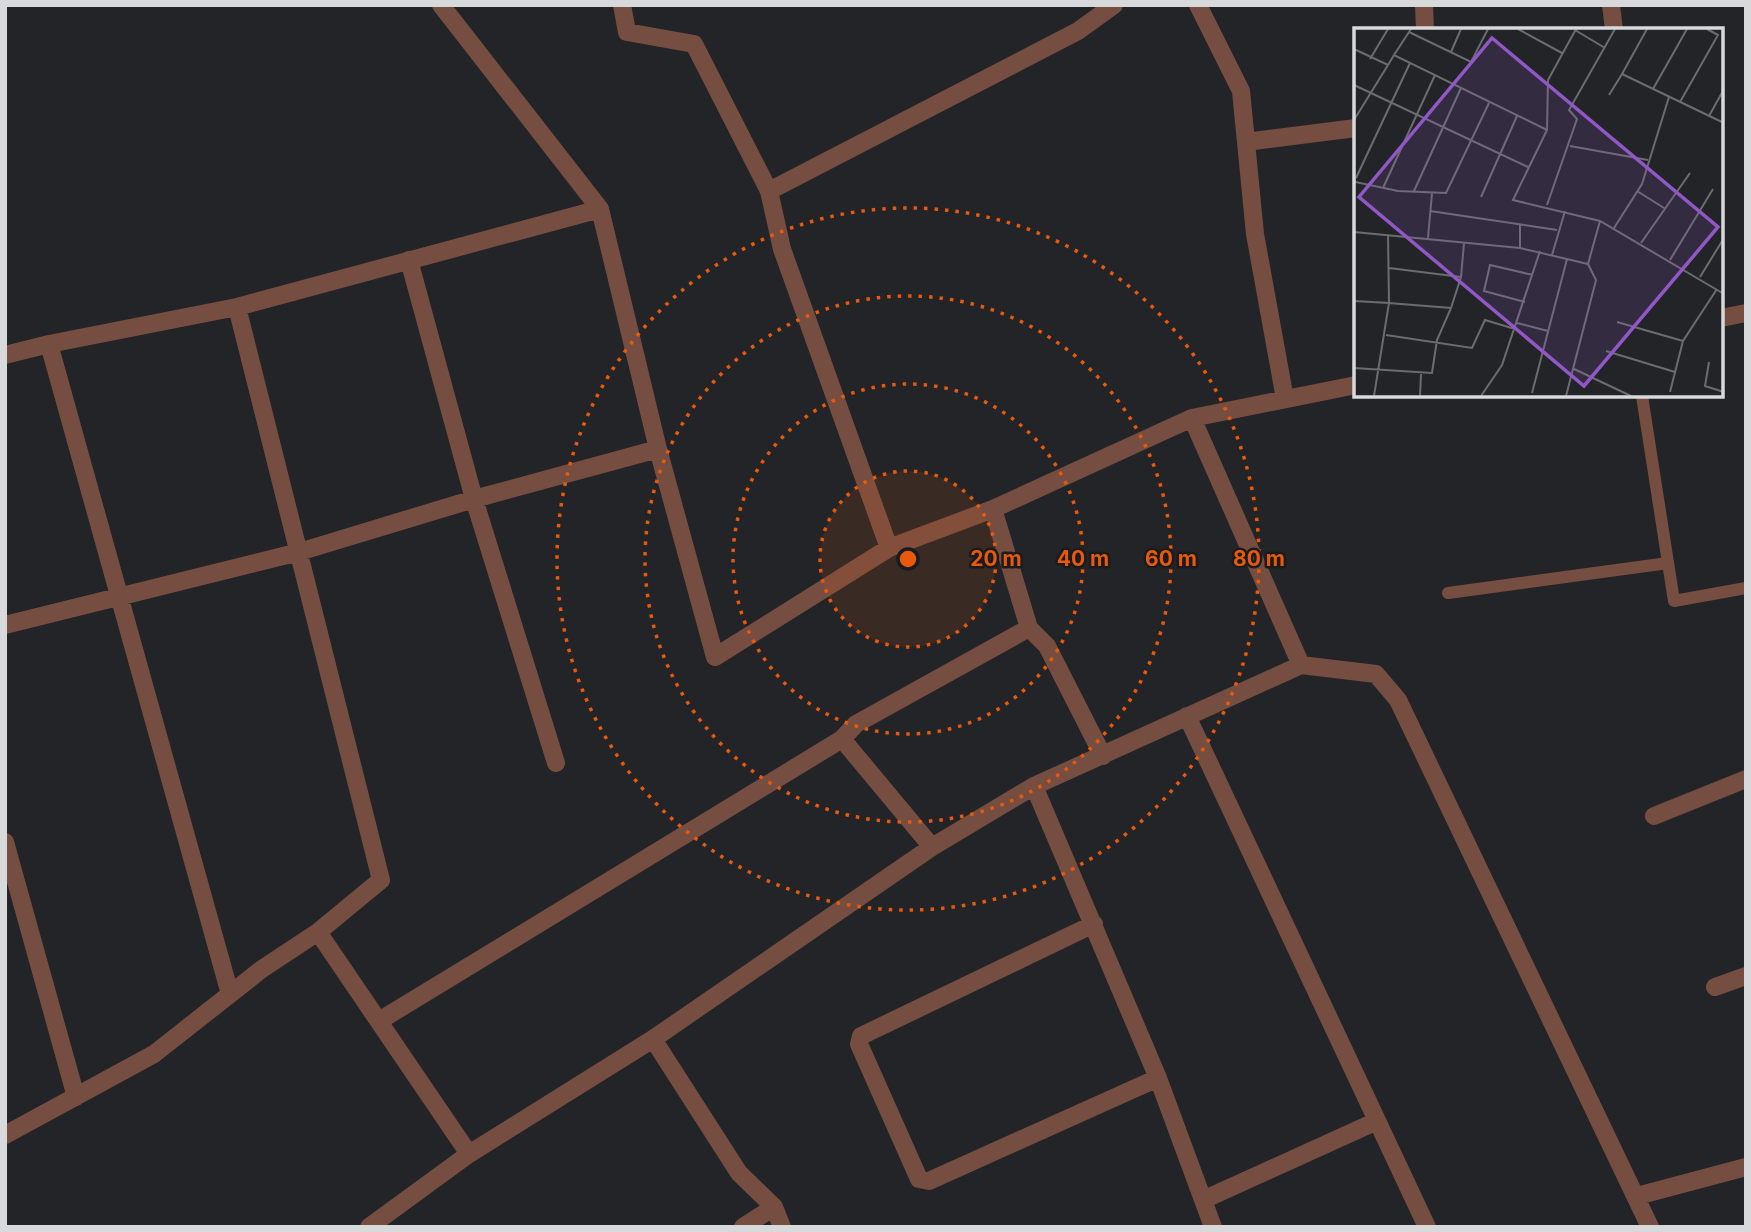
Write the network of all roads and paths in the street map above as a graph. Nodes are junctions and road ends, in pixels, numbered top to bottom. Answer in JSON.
{"nodes":[{"id":1,"x":441,"y":5,"type":"edge"},
{"id":2,"x":622,"y":5,"type":"edge"},
{"id":3,"x":1114,"y":5,"type":"edge"},
{"id":4,"x":1198,"y":5,"type":"edge"},
{"id":5,"x":1424,"y":5,"type":"edge"},
{"id":6,"x":1611,"y":5,"type":"edge"},
{"id":7,"x":1425,"y":28,"type":"edge"},
{"id":8,"x":1614,"y":28,"type":"edge"},
{"id":9,"x":1354,"y":128,"type":"edge"},
{"id":10,"x":1246,"y":142,"type":"junction"},
{"id":11,"x":769,"y":191,"type":"junction"},
{"id":12,"x":600,"y":209,"type":"junction"},
{"id":13,"x":409,"y":260,"type":"junction"},
{"id":14,"x":237,"y":307,"type":"junction"},
{"id":15,"x":1746,"y":313,"type":"edge"},
{"id":16,"x":1723,"y":318,"type":"edge"},
{"id":17,"x":49,"y":344,"type":"junction"},
{"id":18,"x":5,"y":355,"type":"edge"},
{"id":19,"x":1354,"y":385,"type":"edge"},
{"id":20,"x":1642,"y":397,"type":"edge"},
{"id":21,"x":1284,"y":399,"type":"junction"},
{"id":22,"x":1192,"y":418,"type":"junction"},
{"id":23,"x":658,"y":449,"type":"junction"},
{"id":24,"x":474,"y":499,"type":"junction"},
{"id":25,"x":993,"y":509,"type":"junction"},
{"id":26,"x":889,"y":548,"type":"junction"},
{"id":27,"x":299,"y":552,"type":"junction"},
{"id":28,"x":1668,"y":563,"type":"junction"},
{"id":29,"x":1746,"y":588,"type":"edge"},
{"id":30,"x":1448,"y":593,"type":"dead end"},
{"id":31,"x":120,"y":597,"type":"junction"},
{"id":32,"x":5,"y":625,"type":"edge"},
{"id":33,"x":1029,"y":628,"type":"junction"},
{"id":34,"x":1301,"y":665,"type":"junction"},
{"id":35,"x":1186,"y":716,"type":"junction"},
{"id":36,"x":842,"y":740,"type":"junction"},
{"id":37,"x":1103,"y":756,"type":"junction"},
{"id":38,"x":556,"y":763,"type":"dead end"},
{"id":39,"x":1746,"y":779,"type":"edge"},
{"id":40,"x":1034,"y":786,"type":"junction"},
{"id":41,"x":1654,"y":816,"type":"dead end"},
{"id":42,"x":5,"y":842,"type":"edge"},
{"id":43,"x":932,"y":847,"type":"junction"},
{"id":44,"x":1094,"y":924,"type":"junction"},
{"id":45,"x":318,"y":932,"type":"junction"},
{"id":46,"x":1746,"y":976,"type":"edge"},
{"id":47,"x":1715,"y":987,"type":"dead end"},
{"id":48,"x":230,"y":994,"type":"junction"},
{"id":49,"x":379,"y":1021,"type":"junction"},
{"id":50,"x":653,"y":1039,"type":"junction"},
{"id":51,"x":1158,"y":1078,"type":"junction"},
{"id":52,"x":76,"y":1097,"type":"junction"},
{"id":53,"x":1377,"y":1121,"type":"junction"},
{"id":54,"x":5,"y":1135,"type":"edge"},
{"id":55,"x":469,"y":1154,"type":"junction"},
{"id":56,"x":1746,"y":1167,"type":"edge"},
{"id":57,"x":1637,"y":1196,"type":"junction"},
{"id":58,"x":1203,"y":1200,"type":"junction"},
{"id":59,"x":774,"y":1207,"type":"junction"},
{"id":60,"x":369,"y":1227,"type":"edge"},
{"id":61,"x":743,"y":1227,"type":"edge"},
{"id":62,"x":782,"y":1227,"type":"edge"},
{"id":63,"x":1213,"y":1227,"type":"edge"},
{"id":64,"x":1427,"y":1227,"type":"edge"},
{"id":65,"x":1650,"y":1227,"type":"edge"}],
"edges":[{"from":1,"to":12,"type":"street"},
{"from":2,"to":11,"type":"street"},
{"from":3,"to":11,"type":"street"},
{"from":4,"to":10,"type":"street"},
{"from":5,"to":7,"type":"street"},
{"from":6,"to":8,"type":"street"},
{"from":9,"to":10,"type":"street"},
{"from":10,"to":21,"type":"street"},
{"from":11,"to":26,"type":"street"},
{"from":12,"to":13,"type":"street"},
{"from":12,"to":23,"type":"street"},
{"from":13,"to":14,"type":"street"},
{"from":13,"to":24,"type":"street"},
{"from":14,"to":17,"type":"street"},
{"from":14,"to":27,"type":"street"},
{"from":15,"to":16,"type":"street"},
{"from":17,"to":18,"type":"street"},
{"from":17,"to":31,"type":"street"},
{"from":19,"to":21,"type":"street"},
{"from":20,"to":28,"type":"lane"},
{"from":21,"to":22,"type":"street"},
{"from":22,"to":25,"type":"street"},
{"from":22,"to":34,"type":"street"},
{"from":23,"to":24,"type":"street"},
{"from":23,"to":26,"type":"street"},
{"from":24,"to":27,"type":"street"},
{"from":24,"to":38,"type":"street"},
{"from":25,"to":26,"type":"street"},
{"from":25,"to":33,"type":"street"},
{"from":27,"to":31,"type":"street"},
{"from":27,"to":45,"type":"street"},
{"from":28,"to":29,"type":"lane"},
{"from":28,"to":30,"type":"lane"},
{"from":31,"to":32,"type":"street"},
{"from":31,"to":48,"type":"street"},
{"from":33,"to":36,"type":"street"},
{"from":33,"to":37,"type":"street"},
{"from":34,"to":35,"type":"street"},
{"from":34,"to":57,"type":"street"},
{"from":35,"to":37,"type":"street"},
{"from":35,"to":53,"type":"street"},
{"from":36,"to":43,"type":"street"},
{"from":36,"to":49,"type":"street"},
{"from":37,"to":40,"type":"street"},
{"from":39,"to":41,"type":"street"},
{"from":40,"to":43,"type":"street"},
{"from":40,"to":44,"type":"street"},
{"from":42,"to":52,"type":"street"},
{"from":43,"to":50,"type":"street"},
{"from":44,"to":51,"type":"street"},
{"from":44,"to":51,"type":"street"},
{"from":45,"to":48,"type":"street"},
{"from":45,"to":49,"type":"street"},
{"from":46,"to":47,"type":"street"},
{"from":48,"to":52,"type":"street"},
{"from":49,"to":55,"type":"street"},
{"from":50,"to":55,"type":"street"},
{"from":50,"to":59,"type":"street"},
{"from":51,"to":58,"type":"street"},
{"from":52,"to":54,"type":"street"},
{"from":53,"to":58,"type":"street"},
{"from":53,"to":64,"type":"street"},
{"from":55,"to":60,"type":"street"},
{"from":56,"to":57,"type":"street"},
{"from":57,"to":65,"type":"street"},
{"from":58,"to":63,"type":"street"},
{"from":59,"to":61,"type":"street"},
{"from":59,"to":62,"type":"street"}]}
